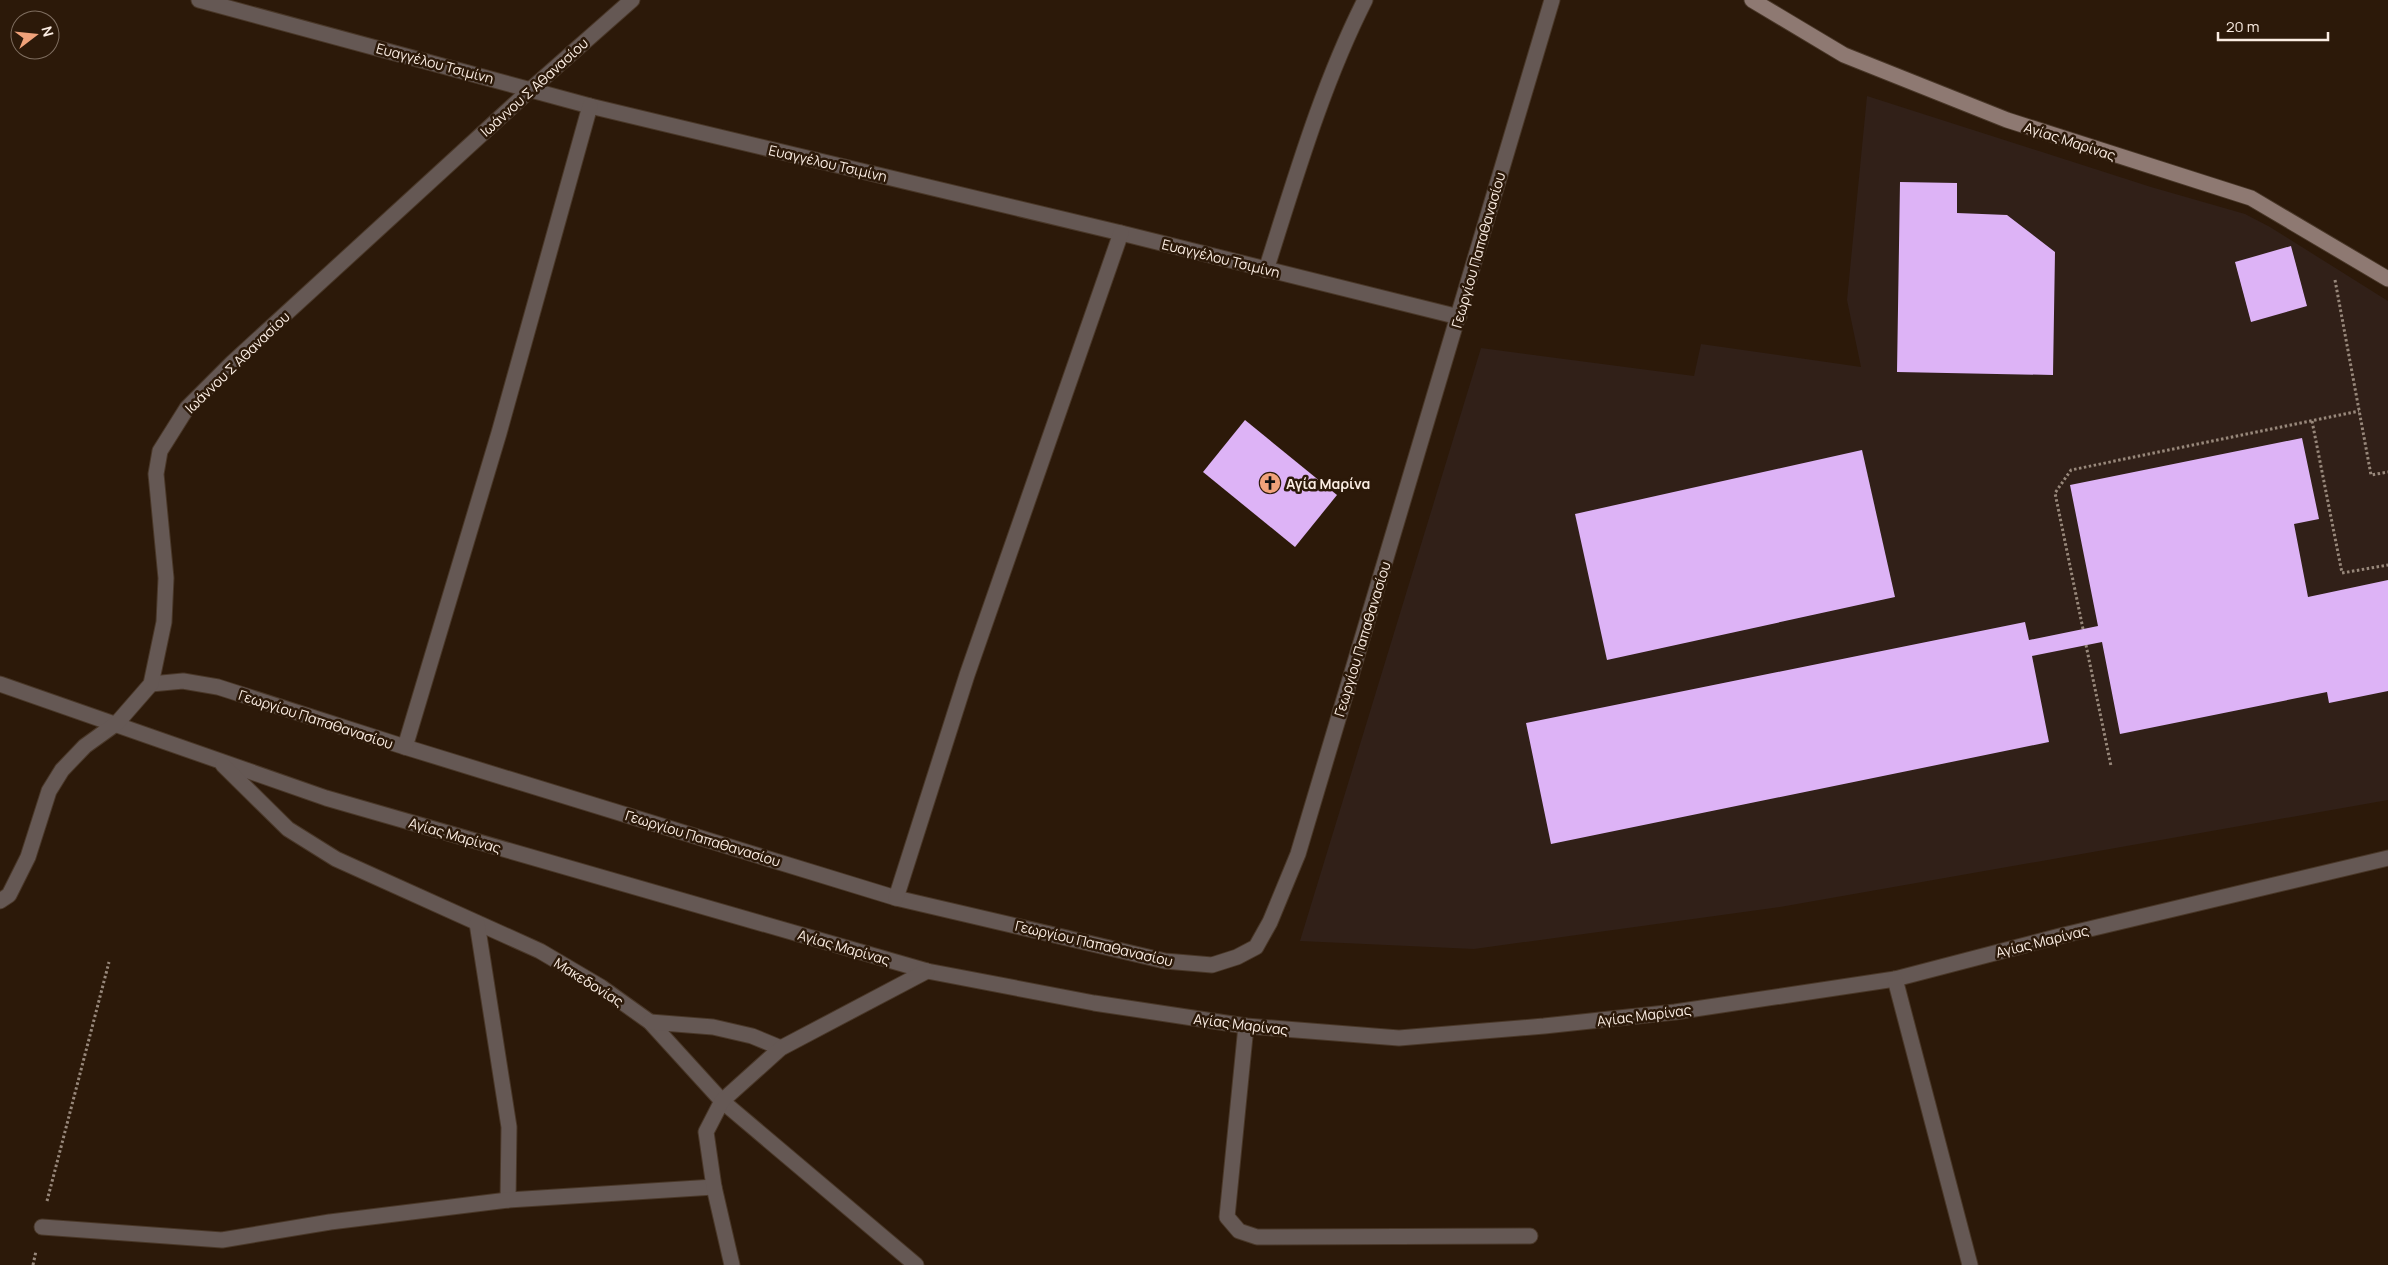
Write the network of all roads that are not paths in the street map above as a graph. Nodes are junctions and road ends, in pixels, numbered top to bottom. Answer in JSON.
{"nodes":[{"id":1,"x":199,"y":0,"type":"edge"},
{"id":2,"x":260,"y":0,"type":"edge"},
{"id":3,"x":632,"y":0,"type":"edge"},
{"id":4,"x":1365,"y":0,"type":"edge"},
{"id":5,"x":1552,"y":0,"type":"edge"},
{"id":6,"x":1752,"y":0,"type":"edge"},
{"id":7,"x":249,"y":12,"type":"junction"},
{"id":8,"x":530,"y":90,"type":"junction"},
{"id":9,"x":590,"y":106,"type":"junction"},
{"id":10,"x":1121,"y":233,"type":"junction"},
{"id":11,"x":1266,"y":270,"type":"junction"},
{"id":12,"x":2388,"y":278,"type":"edge"},
{"id":13,"x":1459,"y":317,"type":"junction"},
{"id":14,"x":0,"y":684,"type":"edge"},
{"id":15,"x":151,"y":684,"type":"junction"},
{"id":16,"x":117,"y":723,"type":"junction"},
{"id":17,"x":406,"y":747,"type":"junction"},
{"id":18,"x":221,"y":762,"type":"junction"},
{"id":19,"x":2388,"y":858,"type":"edge"},
{"id":20,"x":896,"y":898,"type":"junction"},
{"id":21,"x":0,"y":901,"type":"edge"},
{"id":22,"x":477,"y":923,"type":"junction"},
{"id":23,"x":928,"y":971,"type":"junction"},
{"id":24,"x":1895,"y":979,"type":"junction"},
{"id":25,"x":650,"y":1022,"type":"junction"},
{"id":26,"x":1246,"y":1026,"type":"junction"},
{"id":27,"x":781,"y":1048,"type":"junction"},
{"id":28,"x":722,"y":1101,"type":"junction"},
{"id":29,"x":714,"y":1187,"type":"junction"},
{"id":30,"x":508,"y":1200,"type":"junction"},
{"id":31,"x":42,"y":1227,"type":"road end"},
{"id":32,"x":1530,"y":1236,"type":"dead end"},
{"id":33,"x":732,"y":1265,"type":"edge"},
{"id":34,"x":916,"y":1265,"type":"edge"},
{"id":35,"x":1970,"y":1265,"type":"edge"}],
"edges":[{"from":1,"to":7,"type":"street","name":"Ευαγγέλου Τσιμίνη"},
{"from":2,"to":7,"type":"street"},
{"from":3,"to":8,"type":"street","name":"Ιωάννου Σ Αθανασίου"},
{"from":4,"to":11,"type":"street"},
{"from":5,"to":13,"type":"street","name":"Γεωργίου Παπαθανασίου"},
{"from":6,"to":12,"type":"street","name":"Αγίας Μαρίνας"},
{"from":7,"to":8,"type":"street","name":"Ευαγγέλου Τσιμίνη"},
{"from":8,"to":9,"type":"street","name":"Ευαγγέλου Τσιμίνη"},
{"from":8,"to":15,"type":"street","name":"Ιωάννου Σ Αθανασίου"},
{"from":9,"to":10,"type":"street","name":"Ευαγγέλου Τσιμίνη"},
{"from":9,"to":17,"type":"street"},
{"from":10,"to":11,"type":"street","name":"Ευαγγέλου Τσιμίνη"},
{"from":10,"to":20,"type":"street"},
{"from":11,"to":13,"type":"street","name":"Ευαγγέλου Τσιμίνη"},
{"from":13,"to":20,"type":"street","name":"Γεωργίου Παπαθανασίου"},
{"from":14,"to":16,"type":"street","name":"Αγίας Μαρίνας"},
{"from":15,"to":16,"type":"street","name":"Ιωάννου Σ Αθανασίου"},
{"from":15,"to":17,"type":"street","name":"Γεωργίου Παπαθανασίου"},
{"from":16,"to":18,"type":"street","name":"Αγίας Μαρίνας"},
{"from":16,"to":21,"type":"street","name":"Ιωάννου Σ Αθανασίου"},
{"from":17,"to":20,"type":"street","name":"Γεωργίου Παπαθανασίου"},
{"from":18,"to":22,"type":"street","name":"Μακεδονίας"},
{"from":18,"to":23,"type":"street","name":"Αγίας Μαρίνας"},
{"from":19,"to":24,"type":"street","name":"Αγίας Μαρίνας"},
{"from":22,"to":25,"type":"street","name":"Μακεδονίας"},
{"from":22,"to":30,"type":"street"},
{"from":23,"to":26,"type":"street","name":"Αγίας Μαρίνας"},
{"from":23,"to":27,"type":"street"},
{"from":24,"to":26,"type":"street","name":"Αγίας Μαρίνας"},
{"from":24,"to":35,"type":"street"},
{"from":25,"to":27,"type":"street"},
{"from":25,"to":28,"type":"street","name":"Μακεδονίας"},
{"from":26,"to":32,"type":"street"},
{"from":27,"to":28,"type":"street"},
{"from":28,"to":29,"type":"street"},
{"from":28,"to":34,"type":"street","name":"Μακεδονίας"},
{"from":29,"to":30,"type":"street"},
{"from":29,"to":33,"type":"street"},
{"from":30,"to":31,"type":"street"}]}
